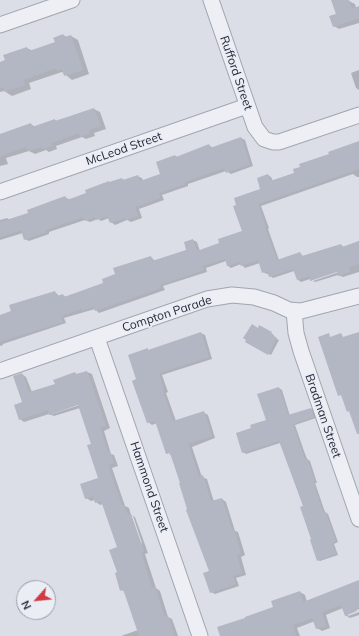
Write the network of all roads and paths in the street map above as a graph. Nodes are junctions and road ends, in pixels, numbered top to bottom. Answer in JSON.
{"nodes":[{"id":1,"x":72,"y":0,"type":"edge"},
{"id":2,"x":211,"y":0,"type":"edge"},
{"id":3,"x":0,"y":25,"type":"edge"},
{"id":4,"x":247,"y":106,"type":"junction"},
{"id":5,"x":359,"y":115,"type":"edge"},
{"id":6,"x":0,"y":192,"type":"edge"},
{"id":7,"x":359,"y":296,"type":"edge"},
{"id":8,"x":294,"y":311,"type":"junction"},
{"id":9,"x":97,"y":338,"type":"junction"},
{"id":10,"x":0,"y":371,"type":"edge"},
{"id":11,"x":359,"y":519,"type":"edge"},
{"id":12,"x":200,"y":636,"type":"edge"}],
"edges":[{"from":1,"to":3,"type":"street"},
{"from":2,"to":4,"type":"street","name":"Rufford Street"},
{"from":4,"to":5,"type":"street","name":"Rufford Street"},
{"from":4,"to":6,"type":"street","name":"McLeod Street"},
{"from":7,"to":8,"type":"street","name":"Compton Parade"},
{"from":8,"to":9,"type":"street","name":"Compton Parade"},
{"from":8,"to":11,"type":"street","name":"Bradman Street"},
{"from":9,"to":10,"type":"street","name":"Compton Parade"},
{"from":9,"to":12,"type":"street","name":"Hammond Street"}]}
